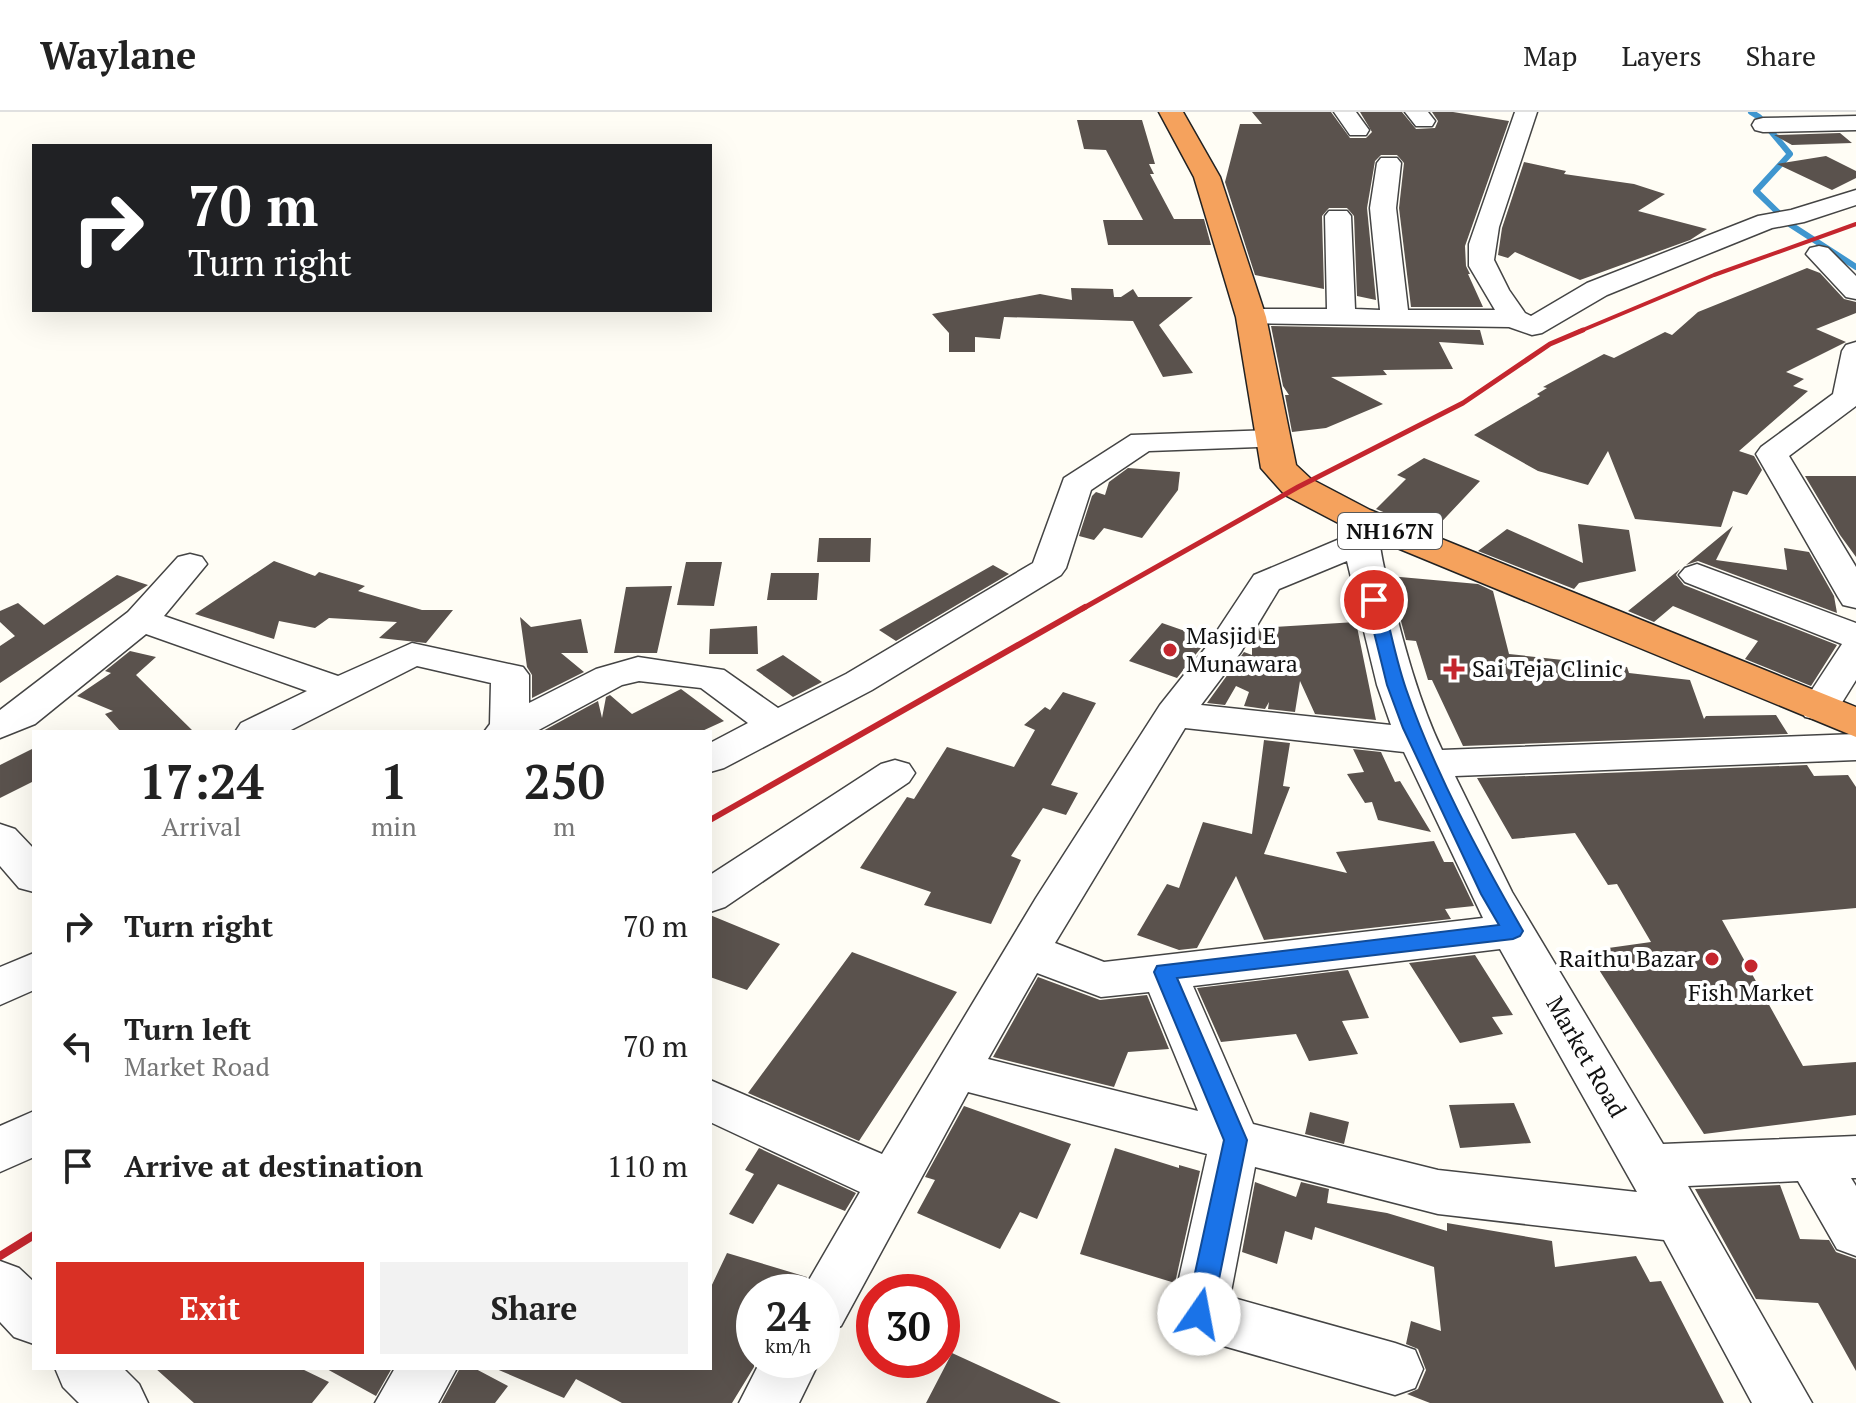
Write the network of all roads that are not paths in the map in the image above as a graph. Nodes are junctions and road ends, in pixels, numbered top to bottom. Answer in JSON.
{"nodes":[{"id":1,"x":1171,"y":112,"type":"edge"},
{"id":2,"x":1526,"y":112,"type":"edge"},
{"id":3,"x":1856,"y":123,"type":"edge"},
{"id":4,"x":1763,"y":125,"type":"dead end"},
{"id":5,"x":1389,"y":163,"type":"dead end"},
{"id":6,"x":1856,"y":197,"type":"edge"},
{"id":7,"x":1338,"y":216,"type":"dead end"},
{"id":8,"x":1819,"y":254,"type":"dead end"},
{"id":9,"x":1856,"y":291,"type":"edge"},
{"id":10,"x":1251,"y":317,"type":"junction"},
{"id":11,"x":1341,"y":318,"type":"junction"},
{"id":12,"x":1395,"y":319,"type":"junction"},
{"id":13,"x":1514,"y":319,"type":"junction"},
{"id":14,"x":1856,"y":351,"type":"edge"},
{"id":15,"x":1851,"y":403,"type":"edge"},
{"id":16,"x":1274,"y":439,"type":"junction"},
{"id":17,"x":1358,"y":530,"type":"junction"},
{"id":18,"x":190,"y":564,"type":"dead end"},
{"id":19,"x":1697,"y":575,"type":"dead end"},
{"id":20,"x":1856,"y":597,"type":"edge"},
{"id":21,"x":141,"y":620,"type":"junction"},
{"id":22,"x":1856,"y":636,"type":"edge"},
{"id":23,"x":1856,"y":651,"type":"edge"},
{"id":24,"x":341,"y":690,"type":"junction"},
{"id":25,"x":1819,"y":708,"type":"junction"},
{"id":26,"x":1174,"y":714,"type":"junction"},
{"id":27,"x":1856,"y":723,"type":"edge"},
{"id":28,"x":0,"y":725,"type":"edge"},
{"id":29,"x":776,"y":725,"type":"junction"},
{"id":30,"x":259,"y":730,"type":"edge"},
{"id":31,"x":507,"y":730,"type":"edge"},
{"id":32,"x":509,"y":730,"type":"edge"},
{"id":33,"x":1856,"y":747,"type":"edge"},
{"id":34,"x":1423,"y":752,"type":"junction"},
{"id":35,"x":712,"y":758,"type":"edge"},
{"id":36,"x":895,"y":773,"type":"dead end"},
{"id":37,"x":712,"y":895,"type":"edge"},
{"id":38,"x":1513,"y":931,"type":"junction"},
{"id":39,"x":1029,"y":951,"type":"junction"},
{"id":40,"x":32,"y":971,"type":"edge"},
{"id":41,"x":1164,"y":972,"type":"junction"},
{"id":42,"x":0,"y":987,"type":"edge"},
{"id":43,"x":956,"y":1070,"type":"junction"},
{"id":44,"x":712,"y":1101,"type":"edge"},
{"id":45,"x":32,"y":1133,"type":"edge"},
{"id":46,"x":1235,"y":1140,"type":"junction"},
{"id":47,"x":0,"y":1151,"type":"edge"},
{"id":48,"x":1835,"y":1158,"type":"edge"},
{"id":49,"x":1649,"y":1166,"type":"junction"},
{"id":50,"x":893,"y":1183,"type":"junction"},
{"id":51,"x":1680,"y":1219,"type":"junction"},
{"id":52,"x":1856,"y":1233,"type":"edge"},
{"id":53,"x":840,"y":1276,"type":"edge"},
{"id":54,"x":0,"y":1285,"type":"edge"},
{"id":55,"x":32,"y":1317,"type":"edge"},
{"id":56,"x":1395,"y":1369,"type":"dead end"},
{"id":57,"x":85,"y":1370,"type":"edge"},
{"id":58,"x":428,"y":1370,"type":"edge"},
{"id":59,"x":782,"y":1378,"type":"edge"},
{"id":60,"x":119,"y":1403,"type":"edge"},
{"id":61,"x":404,"y":1403,"type":"edge"},
{"id":62,"x":768,"y":1403,"type":"edge"},
{"id":63,"x":1783,"y":1403,"type":"edge"}],
"edges":[{"from":1,"to":10,"type":"highway","number":"NH167N"},
{"from":2,"to":13,"type":"street"},
{"from":3,"to":4,"type":"street"},
{"from":5,"to":12,"type":"street"},
{"from":6,"to":13,"type":"street"},
{"from":7,"to":11,"type":"street"},
{"from":8,"to":9,"type":"street"},
{"from":10,"to":11,"type":"street"},
{"from":10,"to":16,"type":"highway","number":"NH167N"},
{"from":11,"to":12,"type":"street"},
{"from":12,"to":13,"type":"street"},
{"from":14,"to":15,"type":"street"},
{"from":15,"to":20,"type":"street"},
{"from":16,"to":17,"type":"highway","number":"NH167N"},
{"from":16,"to":29,"type":"street"},
{"from":17,"to":25,"type":"highway","number":"NH167N"},
{"from":17,"to":26,"type":"street"},
{"from":17,"to":34,"type":"street","name":"Market Road"},
{"from":18,"to":21,"type":"street"},
{"from":19,"to":22,"type":"street"},
{"from":21,"to":24,"type":"street"},
{"from":21,"to":28,"type":"street"},
{"from":23,"to":25,"type":"street"},
{"from":24,"to":30,"type":"street"},
{"from":24,"to":31,"type":"street"},
{"from":25,"to":27,"type":"highway","number":"NH167N"},
{"from":26,"to":34,"type":"street"},
{"from":26,"to":39,"type":"street"},
{"from":29,"to":32,"type":"street"},
{"from":29,"to":35,"type":"street"},
{"from":33,"to":34,"type":"street"},
{"from":34,"to":38,"type":"street","name":"Market Road"},
{"from":36,"to":37,"type":"street"},
{"from":38,"to":41,"type":"street"},
{"from":38,"to":49,"type":"street","name":"Market Road"},
{"from":39,"to":41,"type":"street"},
{"from":39,"to":43,"type":"street"},
{"from":40,"to":42,"type":"street"},
{"from":41,"to":46,"type":"street"},
{"from":43,"to":46,"type":"street"},
{"from":43,"to":50,"type":"street"},
{"from":44,"to":50,"type":"street"},
{"from":45,"to":47,"type":"street"},
{"from":46,"to":51,"type":"street"},
{"from":46,"to":56,"type":"street"},
{"from":48,"to":49,"type":"street"},
{"from":48,"to":52,"type":"street"},
{"from":49,"to":51,"type":"street","name":"Market Road"},
{"from":50,"to":53,"type":"street"},
{"from":51,"to":63,"type":"street","name":"Market Road"},
{"from":54,"to":55,"type":"street"},
{"from":57,"to":60,"type":"street"},
{"from":58,"to":61,"type":"street"},
{"from":59,"to":62,"type":"street"}]}
